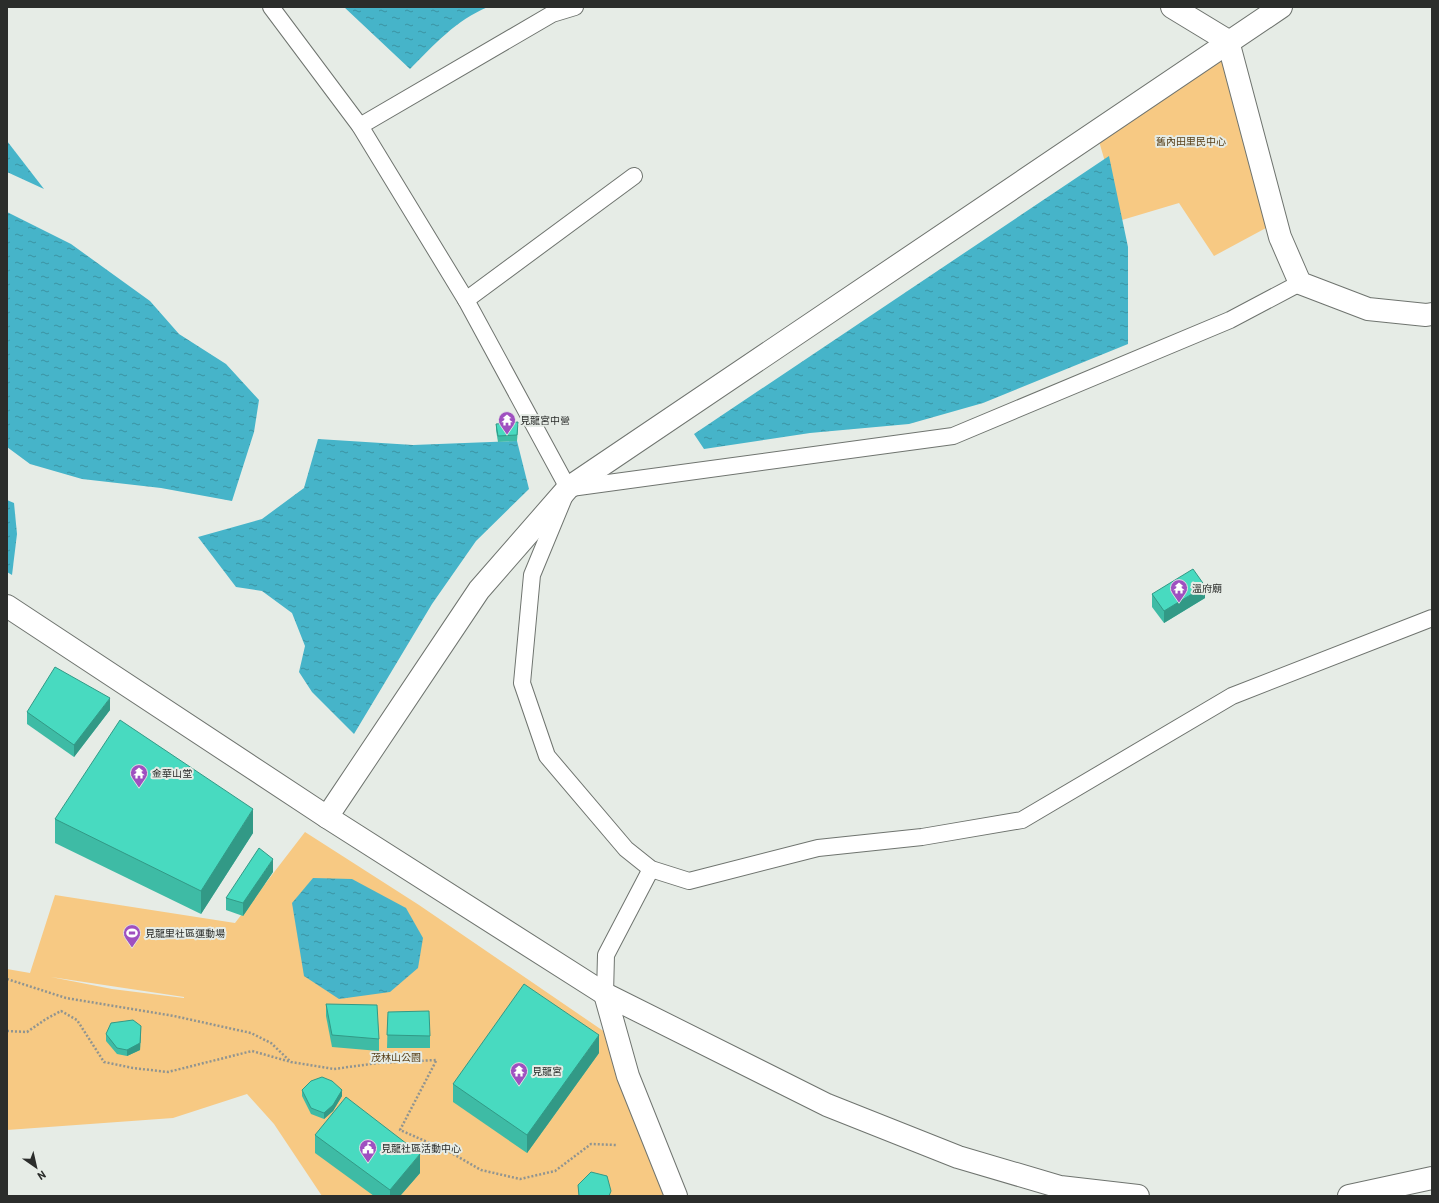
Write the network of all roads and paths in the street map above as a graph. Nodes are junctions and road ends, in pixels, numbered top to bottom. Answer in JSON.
{"nodes":[{"id":1,"x":271,"y":7,"type":"edge"},
{"id":2,"x":575,"y":7,"type":"edge"},
{"id":3,"x":1172,"y":7,"type":"edge"},
{"id":4,"x":1281,"y":7,"type":"edge"},
{"id":5,"x":1228,"y":41,"type":"junction"},
{"id":6,"x":360,"y":126,"type":"junction"},
{"id":7,"x":634,"y":176,"type":"dead end"},
{"id":8,"x":1300,"y":283,"type":"junction"},
{"id":9,"x":466,"y":300,"type":"junction"},
{"id":10,"x":1432,"y":314,"type":"edge"},
{"id":11,"x":568,"y":488,"type":"junction"},
{"id":12,"x":7,"y":606,"type":"edge"},
{"id":13,"x":1432,"y":618,"type":"edge"},
{"id":14,"x":328,"y":817,"type":"junction"},
{"id":15,"x":651,"y":869,"type":"junction"},
{"id":16,"x":7,"y":979,"type":"edge"},
{"id":17,"x":605,"y":994,"type":"junction"},
{"id":18,"x":7,"y":1031,"type":"edge"},
{"id":19,"x":291,"y":1062,"type":"junction"},
{"id":20,"x":616,"y":1145,"type":"dead end"},
{"id":21,"x":1432,"y":1178,"type":"edge"},
{"id":22,"x":676,"y":1196,"type":"edge"},
{"id":23,"x":1138,"y":1196,"type":"edge"},
{"id":24,"x":1349,"y":1196,"type":"edge"}],
"edges":[{"from":1,"to":6,"type":"lane"},
{"from":2,"to":6,"type":"lane"},
{"from":3,"to":5,"type":"street"},
{"from":4,"to":5,"type":"street"},
{"from":5,"to":8,"type":"street"},
{"from":5,"to":11,"type":"street"},
{"from":6,"to":9,"type":"lane"},
{"from":7,"to":9,"type":"lane"},
{"from":8,"to":10,"type":"street"},
{"from":8,"to":11,"type":"lane"},
{"from":9,"to":11,"type":"lane"},
{"from":11,"to":14,"type":"street"},
{"from":11,"to":15,"type":"lane"},
{"from":12,"to":14,"type":"street"},
{"from":13,"to":15,"type":"lane"},
{"from":14,"to":17,"type":"street"},
{"from":15,"to":17,"type":"lane"},
{"from":16,"to":19,"type":"path"},
{"from":17,"to":22,"type":"street"},
{"from":17,"to":23,"type":"street"},
{"from":18,"to":19,"type":"path"},
{"from":19,"to":20,"type":"path"},
{"from":21,"to":24,"type":"street"}]}
